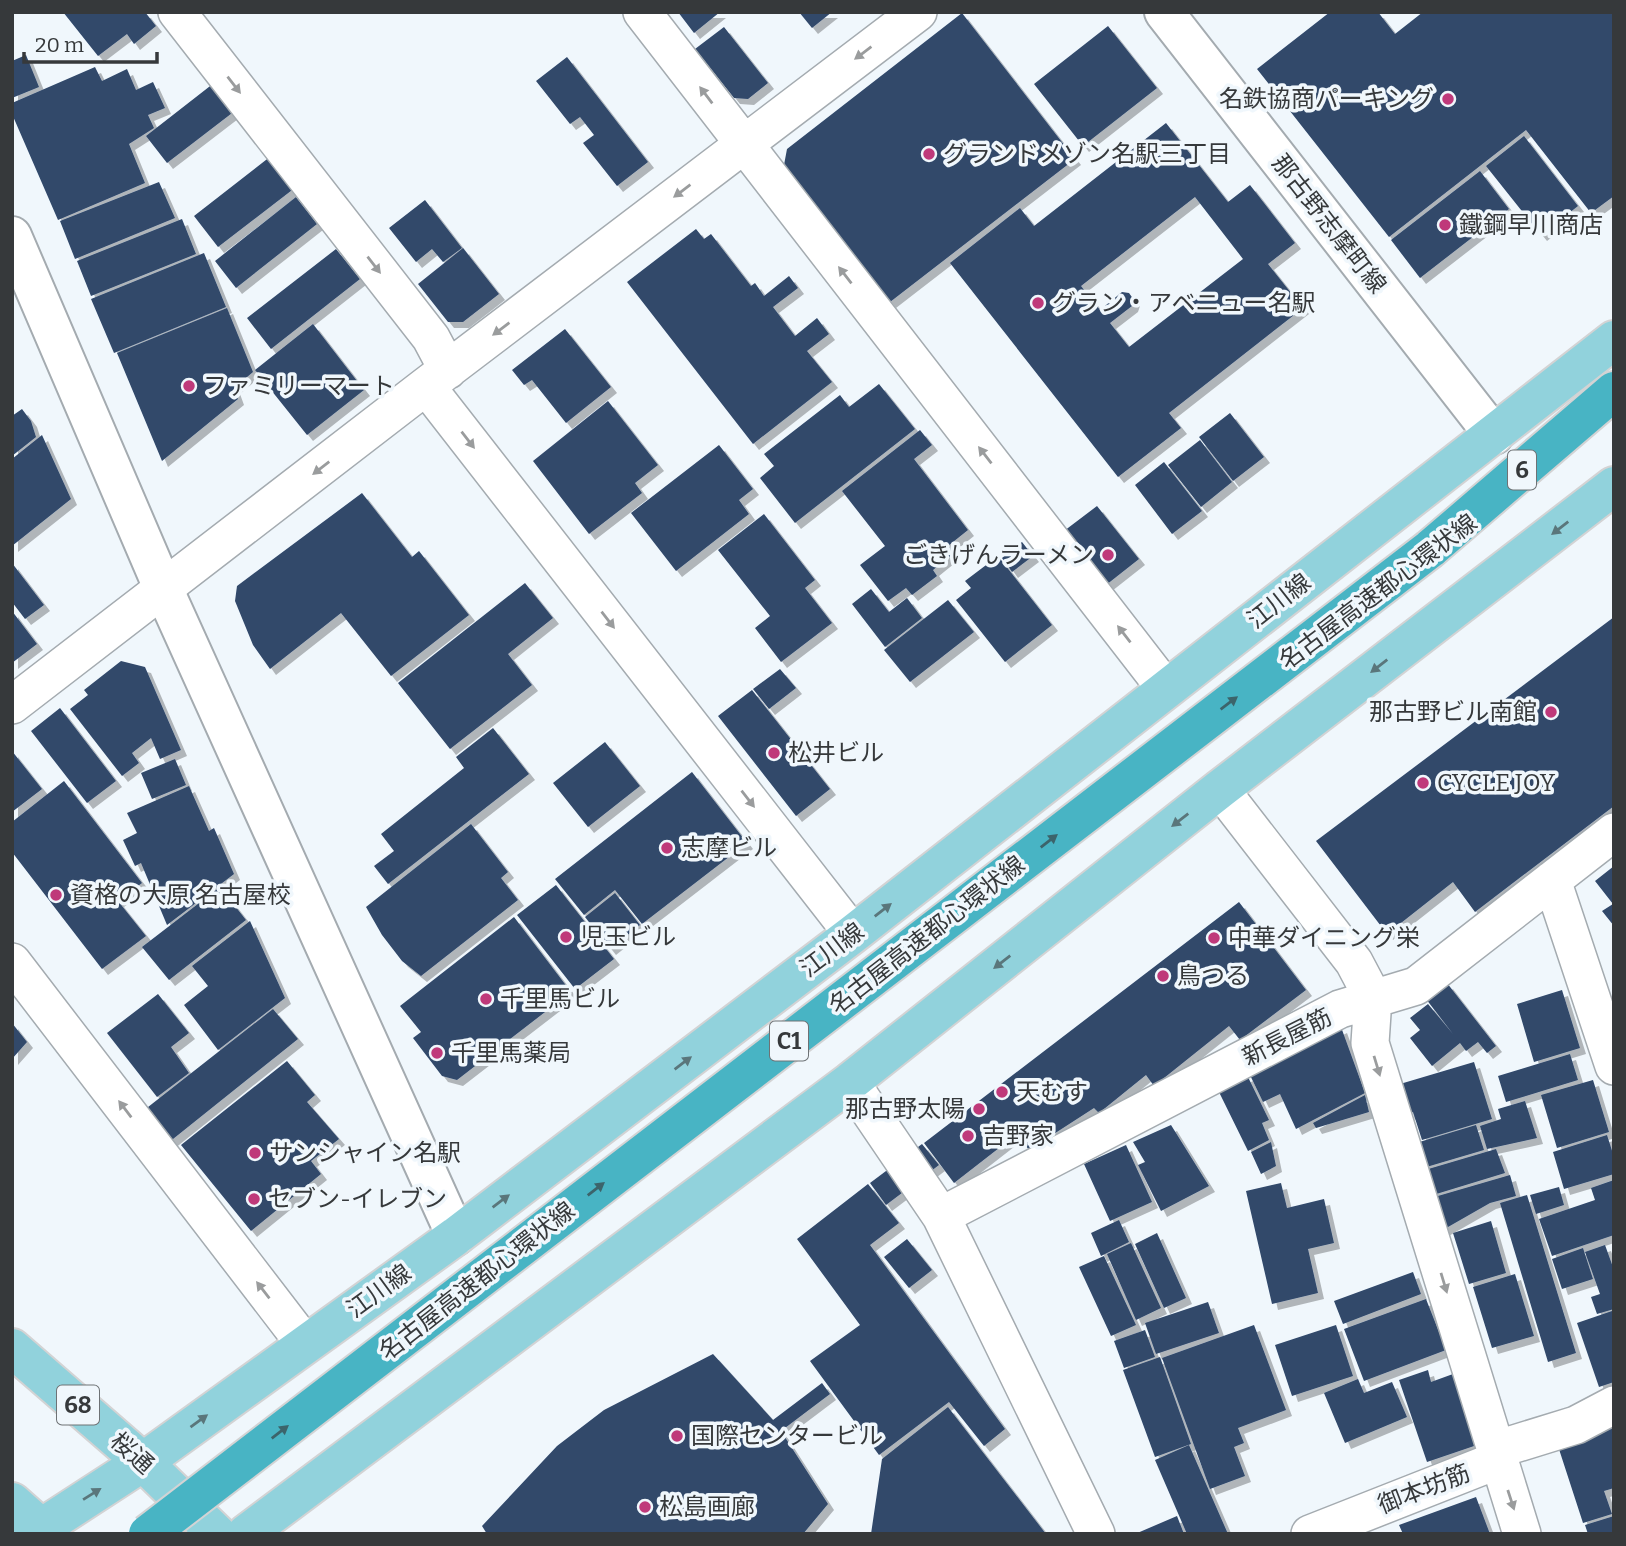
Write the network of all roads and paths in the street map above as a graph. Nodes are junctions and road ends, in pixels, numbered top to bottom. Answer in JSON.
{"nodes":[{"id":1,"x":177,"y":12,"type":"edge"},
{"id":2,"x":642,"y":12,"type":"edge"},
{"id":3,"x":918,"y":12,"type":"edge"},
{"id":4,"x":1164,"y":12,"type":"edge"},
{"id":5,"x":743,"y":144,"type":"junction"},
{"id":6,"x":12,"y":236,"type":"edge"},
{"id":7,"x":1614,"y":340,"type":"edge"},
{"id":8,"x":437,"y":378,"type":"junction"},
{"id":9,"x":1614,"y":391,"type":"edge"},
{"id":10,"x":1614,"y":425,"type":"edge"},
{"id":11,"x":1493,"y":435,"type":"junction"},
{"id":12,"x":1614,"y":486,"type":"edge"},
{"id":13,"x":1430,"y":549,"type":"junction"},
{"id":14,"x":163,"y":588,"type":"junction"},
{"id":15,"x":1166,"y":689,"type":"junction"},
{"id":16,"x":12,"y":705,"type":"edge"},
{"id":17,"x":1220,"y":789,"type":"junction"},
{"id":18,"x":1614,"y":832,"type":"edge"},
{"id":19,"x":1552,"y":880,"type":"junction"},
{"id":20,"x":853,"y":934,"type":"junction"},
{"id":21,"x":12,"y":962,"type":"edge"},
{"id":22,"x":1373,"y":998,"type":"junction"},
{"id":23,"x":1614,"y":1066,"type":"edge"},
{"id":24,"x":850,"y":1082,"type":"junction"},
{"id":25,"x":941,"y":1216,"type":"junction"},
{"id":26,"x":456,"y":1236,"type":"junction"},
{"id":27,"x":305,"y":1344,"type":"junction"},
{"id":28,"x":12,"y":1348,"type":"edge"},
{"id":29,"x":1614,"y":1405,"type":"edge"},
{"id":30,"x":1497,"y":1455,"type":"junction"},
{"id":31,"x":143,"y":1462,"type":"junction"},
{"id":32,"x":29,"y":1524,"type":"edge"},
{"id":33,"x":149,"y":1534,"type":"edge"},
{"id":34,"x":217,"y":1534,"type":"edge"},
{"id":35,"x":246,"y":1534,"type":"edge"},
{"id":36,"x":1096,"y":1534,"type":"edge"},
{"id":37,"x":1310,"y":1534,"type":"edge"},
{"id":38,"x":1521,"y":1534,"type":"edge"}],
"edges":[{"from":1,"to":8,"type":"street","one_way":true},
{"from":5,"to":2,"type":"street","one_way":true},
{"from":3,"to":5,"type":"street","one_way":true},
{"from":4,"to":11,"type":"street","name":"那古野志摩町線"},
{"from":5,"to":8,"type":"street","one_way":true},
{"from":15,"to":5,"type":"street","one_way":true},
{"from":6,"to":14,"type":"street"},
{"from":7,"to":11,"type":"main road","name":"江川線"},
{"from":8,"to":14,"type":"street","one_way":true},
{"from":8,"to":20,"type":"street","one_way":true},
{"from":9,"to":13,"type":"highway","number":"6"},
{"from":10,"to":13,"type":"highway","name":"名古屋高速都心環状線","number":"C1"},
{"from":11,"to":15,"type":"main road","name":"江川線"},
{"from":12,"to":17,"type":"main road","one_way":true},
{"from":33,"to":13,"type":"highway","name":"名古屋高速都心環状線","number":"C1","one_way":true,"bridge":true},
{"from":14,"to":16,"type":"street"},
{"from":14,"to":26,"type":"street"},
{"from":20,"to":15,"type":"main road","name":"江川線","one_way":true},
{"from":17,"to":22,"type":"street"},
{"from":17,"to":24,"type":"main road","one_way":true},
{"from":18,"to":19,"type":"street","name":"新長屋筋"},
{"from":19,"to":22,"type":"street","name":"新長屋筋"},
{"from":19,"to":23,"type":"street"},
{"from":26,"to":20,"type":"main road","name":"江川線","one_way":true},
{"from":27,"to":21,"type":"street","one_way":true},
{"from":22,"to":25,"type":"street","name":"新長屋筋"},
{"from":22,"to":30,"type":"street","one_way":true},
{"from":24,"to":25,"type":"street"},
{"from":24,"to":35,"type":"main road"},
{"from":25,"to":36,"type":"street"},
{"from":26,"to":27,"type":"main road","name":"江川線"},
{"from":31,"to":27,"type":"main road","name":"江川線","one_way":true},
{"from":28,"to":31,"type":"main road","name":"桜通","number":"68"},
{"from":29,"to":30,"type":"street","name":"御本坊筋"},
{"from":30,"to":37,"type":"street","name":"御本坊筋"},
{"from":30,"to":38,"type":"street","one_way":true},
{"from":32,"to":31,"type":"main road","name":"江川線","one_way":true},
{"from":31,"to":34,"type":"main road","name":"桜通","number":"68"}]}
